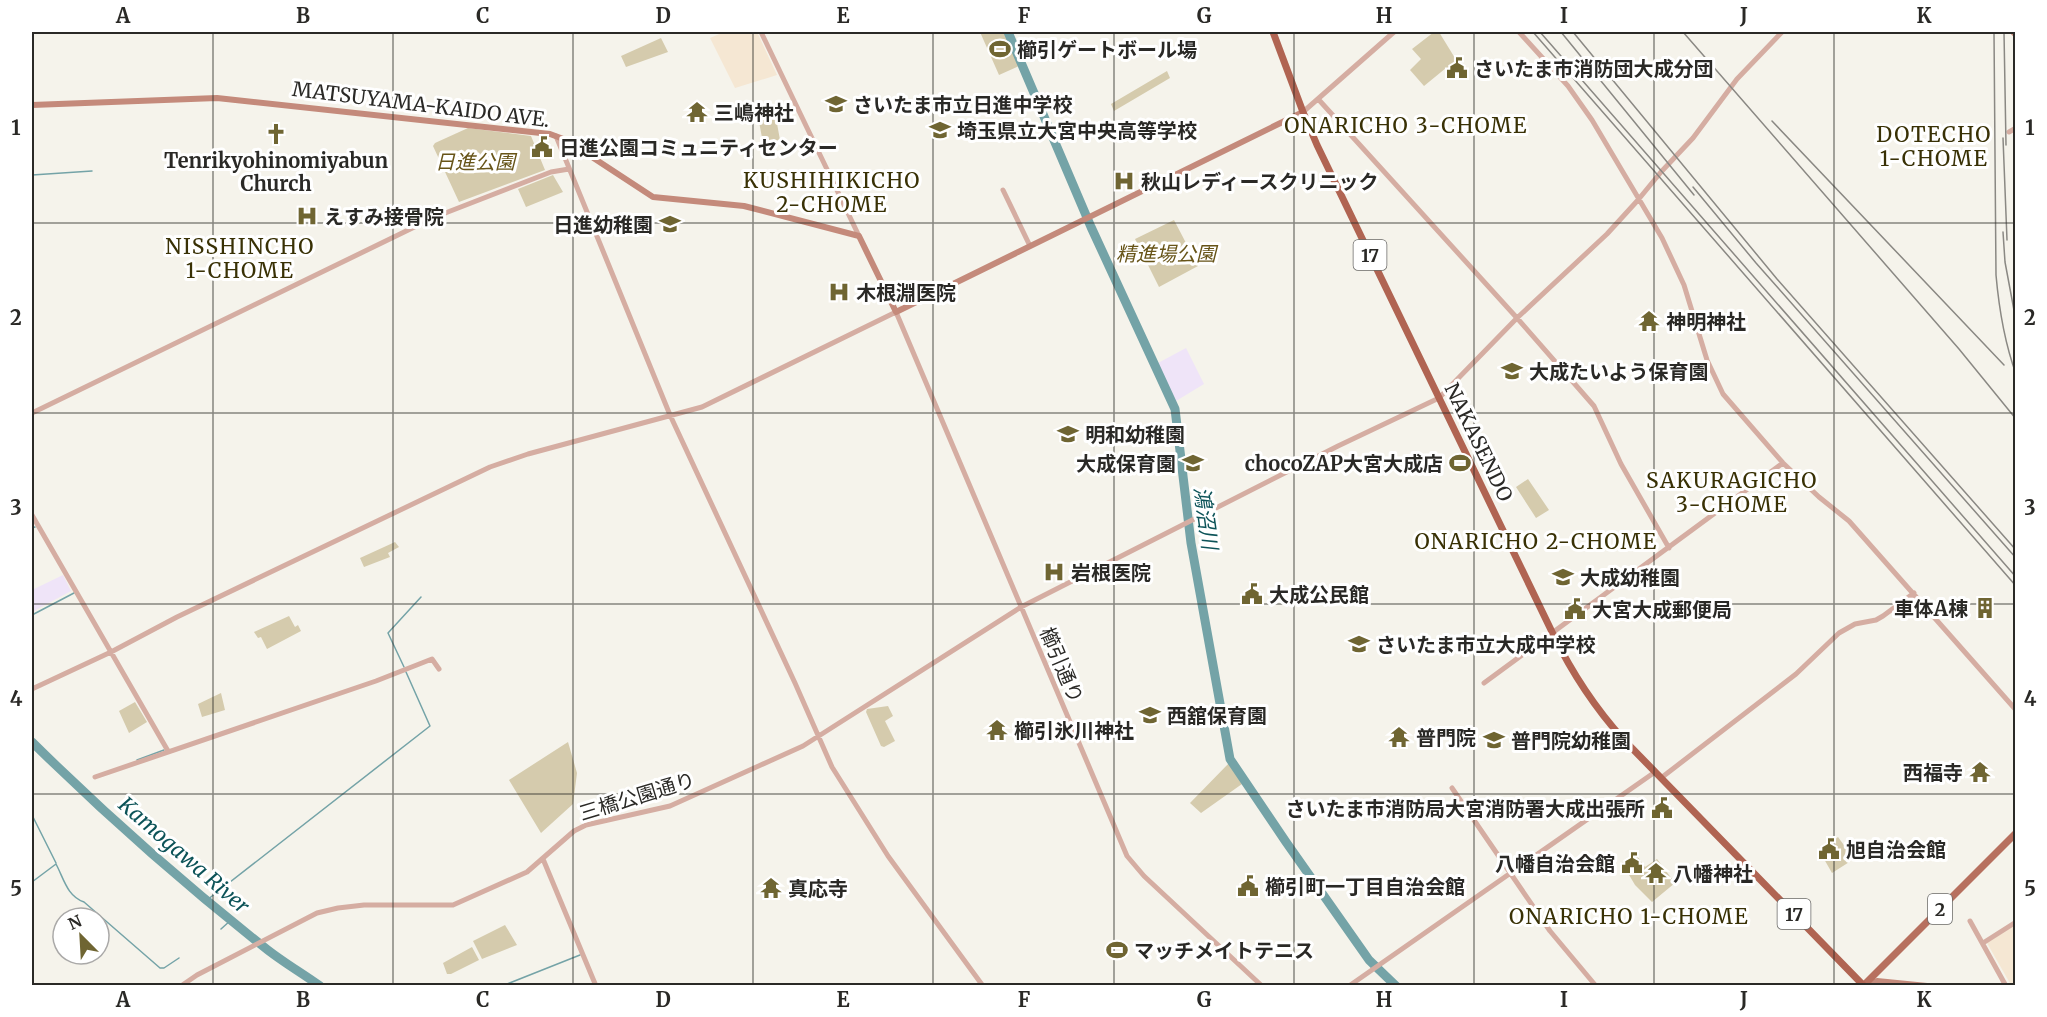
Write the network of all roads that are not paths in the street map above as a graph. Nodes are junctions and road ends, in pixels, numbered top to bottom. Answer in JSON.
{"nodes":[{"id":1,"x":761,"y":32,"type":"edge"},
{"id":2,"x":1273,"y":32,"type":"edge"},
{"id":3,"x":1394,"y":32,"type":"edge"},
{"id":4,"x":1519,"y":32,"type":"edge"},
{"id":5,"x":1782,"y":32,"type":"edge"},
{"id":6,"x":1318,"y":100,"type":"junction"},
{"id":7,"x":32,"y":105,"type":"edge"},
{"id":8,"x":1303,"y":112,"type":"junction"},
{"id":9,"x":2016,"y":128,"type":"edge"},
{"id":10,"x":2009,"y":132,"type":"dead end"},
{"id":11,"x":556,"y":136,"type":"junction"},
{"id":12,"x":569,"y":169,"type":"junction"},
{"id":13,"x":1003,"y":190,"type":"dead end"},
{"id":14,"x":1638,"y":200,"type":"junction"},
{"id":15,"x":859,"y":236,"type":"junction"},
{"id":16,"x":1030,"y":246,"type":"junction"},
{"id":17,"x":896,"y":312,"type":"junction"},
{"id":18,"x":1518,"y":318,"type":"junction"},
{"id":19,"x":1439,"y":398,"type":"junction"},
{"id":20,"x":32,"y":412,"type":"edge"},
{"id":21,"x":670,"y":415,"type":"junction"},
{"id":22,"x":1783,"y":463,"type":"junction"},
{"id":23,"x":32,"y":515,"type":"edge"},
{"id":24,"x":1669,"y":548,"type":"junction"},
{"id":25,"x":1914,"y":593,"type":"junction"},
{"id":26,"x":1021,"y":607,"type":"junction"},
{"id":27,"x":1553,"y":634,"type":"junction"},
{"id":28,"x":111,"y":651,"type":"junction"},
{"id":29,"x":439,"y":669,"type":"dead end"},
{"id":30,"x":1484,"y":683,"type":"dead end"},
{"id":31,"x":32,"y":689,"type":"edge"},
{"id":32,"x":2016,"y":710,"type":"edge"},
{"id":33,"x":818,"y":737,"type":"junction"},
{"id":34,"x":168,"y":751,"type":"junction"},
{"id":35,"x":1658,"y":775,"type":"junction"},
{"id":36,"x":94,"y":777,"type":"dead end"},
{"id":37,"x":1452,"y":788,"type":"dead end"},
{"id":38,"x":2016,"y":833,"type":"edge"},
{"id":39,"x":543,"y":859,"type":"junction"},
{"id":40,"x":1509,"y":873,"type":"junction"},
{"id":41,"x":1970,"y":921,"type":"dead end"},
{"id":42,"x":2016,"y":922,"type":"edge"},
{"id":43,"x":1983,"y":943,"type":"junction"},
{"id":44,"x":1864,"y":985,"type":"edge"},
{"id":45,"x":181,"y":986,"type":"edge"},
{"id":46,"x":596,"y":986,"type":"edge"},
{"id":47,"x":983,"y":986,"type":"edge"},
{"id":48,"x":1262,"y":986,"type":"edge"},
{"id":49,"x":1349,"y":986,"type":"edge"},
{"id":50,"x":1596,"y":986,"type":"edge"},
{"id":51,"x":1927,"y":986,"type":"edge"},
{"id":52,"x":2006,"y":986,"type":"edge"}],
"edges":[{"from":1,"to":15,"type":"street"},
{"from":2,"to":8,"type":"highway","name":"NAKASENDO","number":"17"},
{"from":3,"to":6,"type":"street"},
{"from":4,"to":14,"type":"street"},
{"from":5,"to":14,"type":"street","name":"三橋公園通り"},
{"from":6,"to":8,"type":"street"},
{"from":6,"to":18,"type":"street"},
{"from":7,"to":11,"type":"main road","name":"MATSUYAMA-KAIDO AVE."},
{"from":8,"to":16,"type":"main road"},
{"from":8,"to":19,"type":"highway","name":"NAKASENDO","number":"17"},
{"from":9,"to":10,"type":"street"},
{"from":11,"to":12,"type":"street"},
{"from":11,"to":15,"type":"main road","name":"MATSUYAMA-KAIDO AVE."},
{"from":12,"to":20,"type":"street"},
{"from":12,"to":21,"type":"street"},
{"from":13,"to":16,"type":"street"},
{"from":14,"to":18,"type":"street","name":"三橋公園通り"},
{"from":14,"to":22,"type":"street"},
{"from":15,"to":17,"type":"main road"},
{"from":16,"to":17,"type":"main road"},
{"from":17,"to":21,"type":"street"},
{"from":17,"to":26,"type":"street","name":"櫛引通り"},
{"from":18,"to":19,"type":"street","name":"三橋公園通り"},
{"from":18,"to":24,"type":"street"},
{"from":19,"to":26,"type":"street","name":"三橋公園通り"},
{"from":19,"to":27,"type":"highway","name":"NAKASENDO","number":"17"},
{"from":21,"to":28,"type":"street"},
{"from":21,"to":33,"type":"street"},
{"from":22,"to":24,"type":"street"},
{"from":22,"to":25,"type":"street"},
{"from":23,"to":28,"type":"street"},
{"from":24,"to":27,"type":"street"},
{"from":25,"to":32,"type":"street"},
{"from":25,"to":35,"type":"street"},
{"from":26,"to":33,"type":"street","name":"三橋公園通り"},
{"from":26,"to":48,"type":"street","name":"櫛引通り"},
{"from":27,"to":30,"type":"street"},
{"from":27,"to":35,"type":"highway","name":"NAKASENDO","number":"17"},
{"from":28,"to":31,"type":"street"},
{"from":28,"to":34,"type":"street"},
{"from":29,"to":34,"type":"street"},
{"from":33,"to":39,"type":"street","name":"三橋公園通り"},
{"from":33,"to":47,"type":"street"},
{"from":34,"to":36,"type":"street"},
{"from":35,"to":40,"type":"street"},
{"from":35,"to":44,"type":"highway","name":"NAKASENDO","number":"17"},
{"from":37,"to":40,"type":"street"},
{"from":38,"to":44,"type":"main road","number":"2"},
{"from":39,"to":45,"type":"street","name":"三橋公園通り"},
{"from":39,"to":46,"type":"street"},
{"from":40,"to":49,"type":"street"},
{"from":40,"to":50,"type":"street"},
{"from":41,"to":43,"type":"street"},
{"from":42,"to":43,"type":"street"},
{"from":43,"to":52,"type":"street"},
{"from":44,"to":51,"type":"main road"}]}
